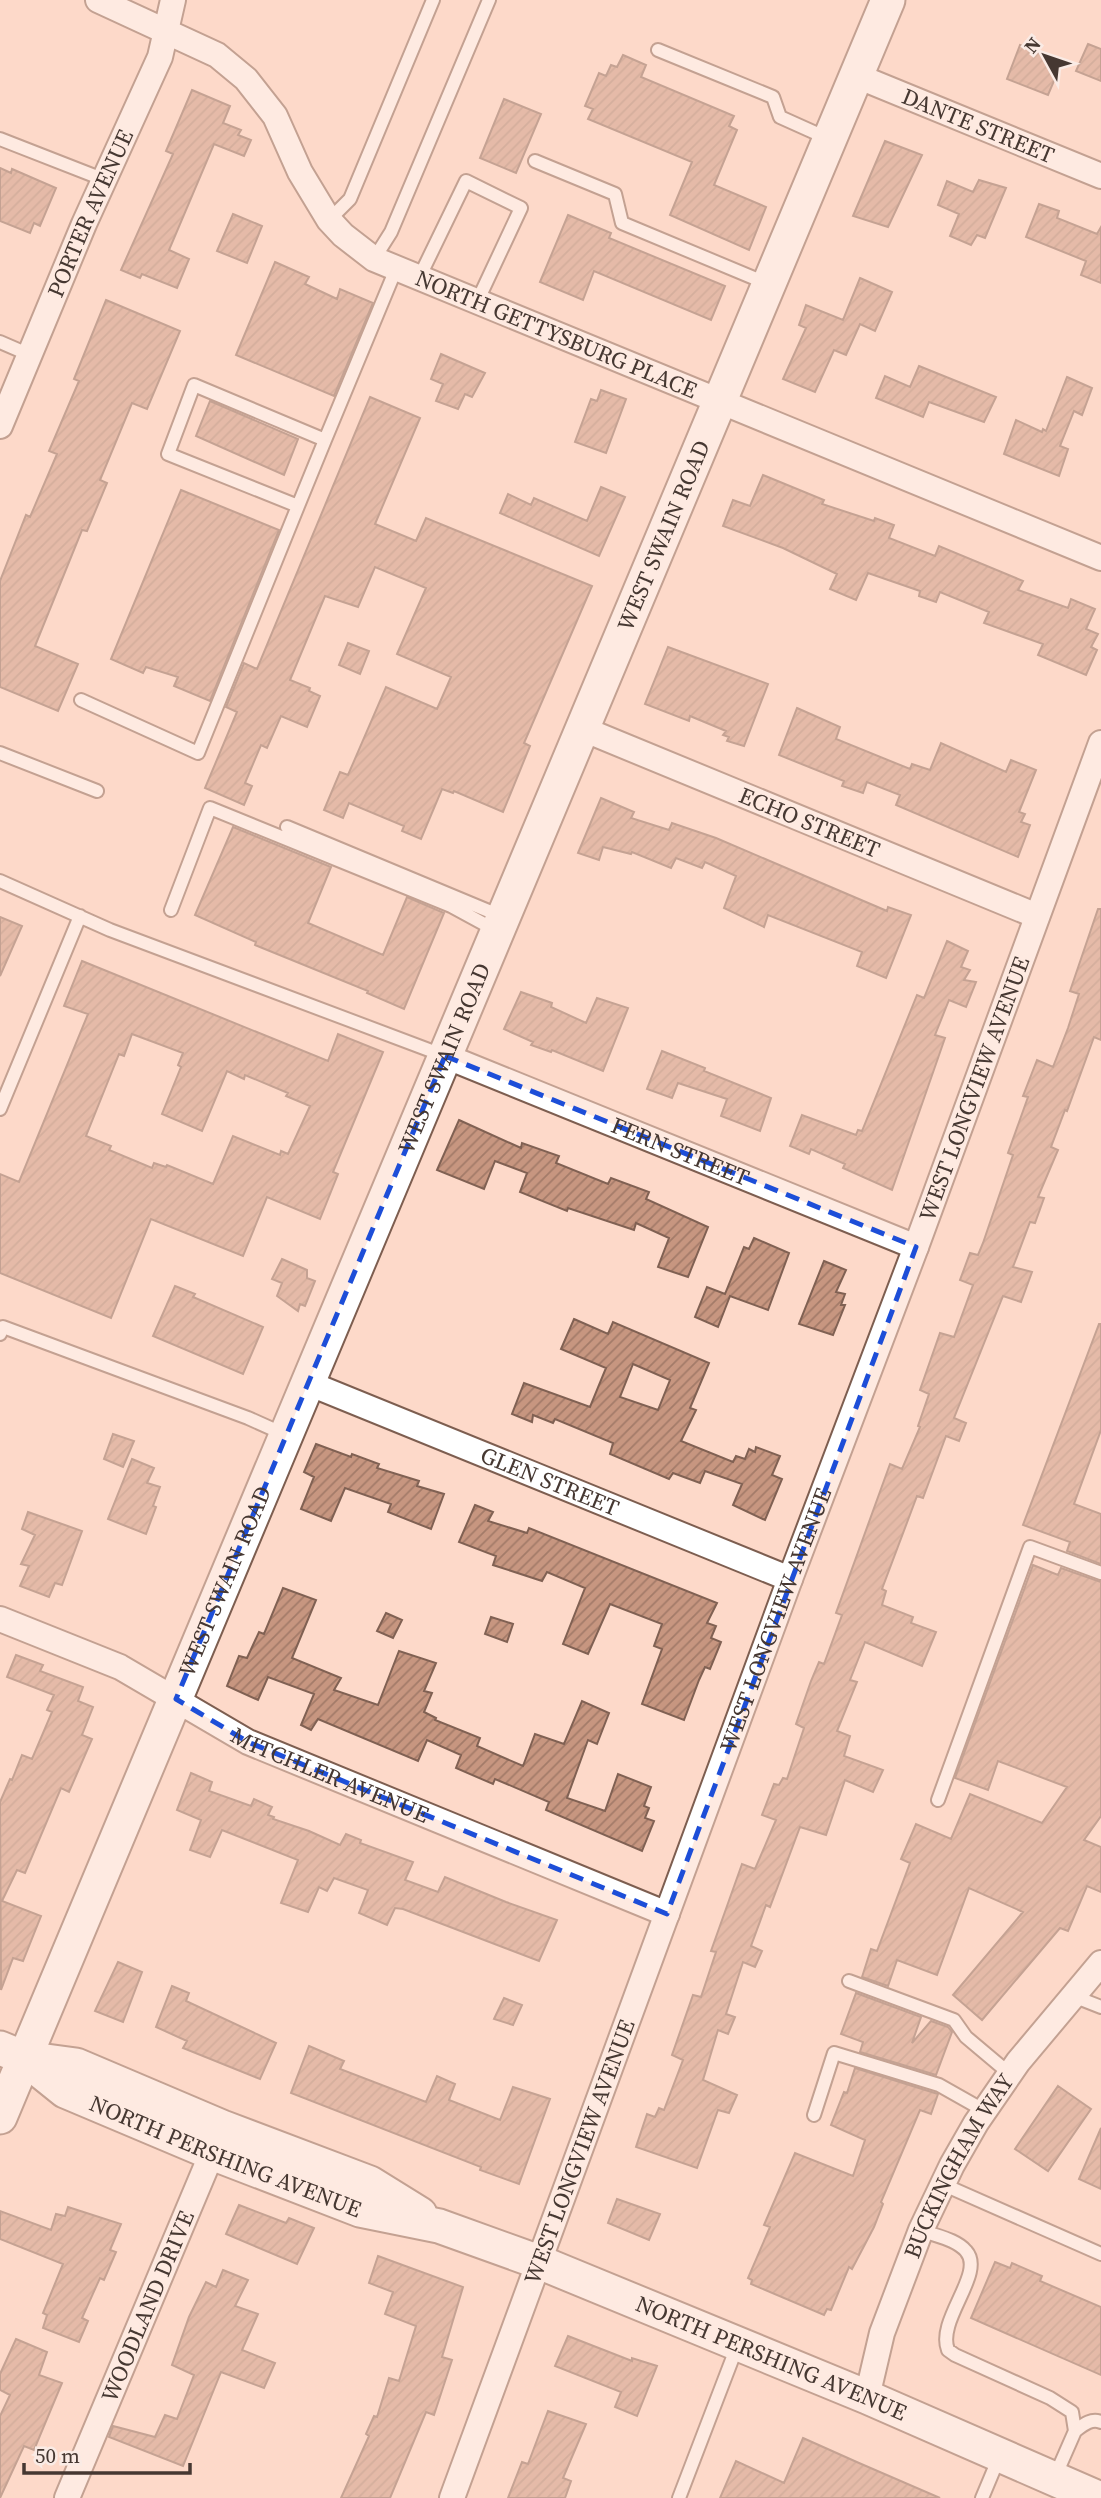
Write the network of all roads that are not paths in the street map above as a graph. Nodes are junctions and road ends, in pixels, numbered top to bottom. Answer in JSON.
{"nodes":[{"id":1,"x":97,"y":0,"type":"edge"},
{"id":2,"x":173,"y":0,"type":"edge"},
{"id":3,"x":433,"y":0,"type":"edge"},
{"id":4,"x":489,"y":0,"type":"edge"},
{"id":5,"x":888,"y":0,"type":"edge"},
{"id":6,"x":166,"y":30,"type":"junction"},
{"id":7,"x":658,"y":50,"type":"dead end"},
{"id":8,"x":857,"y":76,"type":"junction"},
{"id":9,"x":0,"y":139,"type":"edge"},
{"id":10,"x":829,"y":139,"type":"junction"},
{"id":11,"x":535,"y":162,"type":"dead end"},
{"id":12,"x":1101,"y":176,"type":"edge"},
{"id":13,"x":105,"y":180,"type":"junction"},
{"id":14,"x":329,"y":220,"type":"junction"},
{"id":15,"x":396,"y":269,"type":"junction"},
{"id":16,"x":769,"y":285,"type":"junction"},
{"id":17,"x":477,"y":302,"type":"junction"},
{"id":18,"x":0,"y":342,"type":"edge"},
{"id":19,"x":30,"y":355,"type":"junction"},
{"id":20,"x":720,"y":402,"type":"junction"},
{"id":21,"x":0,"y":426,"type":"edge"},
{"id":22,"x":325,"y":440,"type":"junction"},
{"id":23,"x":298,"y":506,"type":"junction"},
{"id":24,"x":1101,"y":558,"type":"edge"},
{"id":25,"x":81,"y":700,"type":"dead end"},
{"id":26,"x":583,"y":729,"type":"junction"},
{"id":27,"x":1101,"y":743,"type":"edge"},
{"id":28,"x":0,"y":753,"type":"edge"},
{"id":29,"x":97,"y":791,"type":"dead end"},
{"id":30,"x":287,"y":827,"type":"dead end"},
{"id":31,"x":0,"y":881,"type":"edge"},
{"id":32,"x":171,"y":910,"type":"dead end"},
{"id":33,"x":80,"y":916,"type":"junction"},
{"id":34,"x":1037,"y":916,"type":"junction"},
{"id":35,"x":501,"y":924,"type":"junction"},
{"id":36,"x":445,"y":1056,"type":"junction"},
{"id":37,"x":0,"y":1109,"type":"edge"},
{"id":38,"x":916,"y":1247,"type":"junction"},
{"id":39,"x":0,"y":1334,"type":"edge"},
{"id":40,"x":308,"y":1383,"type":"junction"},
{"id":41,"x":286,"y":1435,"type":"junction"},
{"id":42,"x":1101,"y":1573,"type":"edge"},
{"id":43,"x":790,"y":1579,"type":"junction"},
{"id":44,"x":0,"y":1619,"type":"edge"},
{"id":45,"x":176,"y":1699,"type":"junction"},
{"id":46,"x":938,"y":1800,"type":"dead end"},
{"id":47,"x":667,"y":1914,"type":"junction"},
{"id":48,"x":1101,"y":1963,"type":"edge"},
{"id":49,"x":849,"y":1981,"type":"dead end"},
{"id":50,"x":1073,"y":1996,"type":"junction"},
{"id":51,"x":1101,"y":2007,"type":"edge"},
{"id":52,"x":12,"y":2053,"type":"edge"},
{"id":53,"x":1010,"y":2074,"type":"junction"},
{"id":54,"x":985,"y":2110,"type":"junction"},
{"id":55,"x":814,"y":2115,"type":"dead end"},
{"id":56,"x":0,"y":2117,"type":"edge"},
{"id":57,"x":212,"y":2153,"type":"junction"},
{"id":58,"x":942,"y":2184,"type":"junction"},
{"id":59,"x":439,"y":2226,"type":"junction"},
{"id":60,"x":921,"y":2230,"type":"junction"},
{"id":61,"x":1101,"y":2254,"type":"edge"},
{"id":62,"x":539,"y":2262,"type":"junction"},
{"id":63,"x":738,"y":2344,"type":"junction"},
{"id":64,"x":867,"y":2397,"type":"junction"},
{"id":65,"x":1101,"y":2422,"type":"edge"},
{"id":66,"x":1075,"y":2431,"type":"junction"},
{"id":67,"x":1000,"y":2455,"type":"junction"},
{"id":68,"x":1054,"y":2479,"type":"junction"},
{"id":69,"x":67,"y":2498,"type":"edge"},
{"id":70,"x":452,"y":2498,"type":"edge"},
{"id":71,"x":679,"y":2498,"type":"edge"},
{"id":72,"x":982,"y":2498,"type":"edge"},
{"id":73,"x":1098,"y":2498,"type":"edge"}],
"edges":[{"from":1,"to":6,"type":"street","name":"NORTH GETTYSBURG PLACE"},
{"from":2,"to":6,"type":"street","name":"PORTER AVENUE"},
{"from":3,"to":14,"type":"lane"},
{"from":4,"to":15,"type":"lane"},
{"from":5,"to":8,"type":"street","name":"WEST SWAIN ROAD"},
{"from":6,"to":13,"type":"street","name":"PORTER AVENUE"},
{"from":6,"to":14,"type":"street","name":"NORTH GETTYSBURG PLACE"},
{"from":7,"to":10,"type":"lane"},
{"from":8,"to":10,"type":"street","name":"WEST SWAIN ROAD"},
{"from":8,"to":12,"type":"street","name":"DANTE STREET"},
{"from":9,"to":13,"type":"lane"},
{"from":10,"to":16,"type":"street","name":"WEST SWAIN ROAD"},
{"from":11,"to":16,"type":"lane"},
{"from":13,"to":19,"type":"street","name":"PORTER AVENUE"},
{"from":14,"to":15,"type":"street","name":"NORTH GETTYSBURG PLACE"},
{"from":15,"to":17,"type":"street","name":"NORTH GETTYSBURG PLACE"},
{"from":15,"to":17,"type":"lane"},
{"from":15,"to":22,"type":"lane"},
{"from":16,"to":20,"type":"street","name":"WEST SWAIN ROAD"},
{"from":17,"to":20,"type":"street","name":"NORTH GETTYSBURG PLACE"},
{"from":18,"to":19,"type":"lane"},
{"from":19,"to":21,"type":"street","name":"PORTER AVENUE"},
{"from":20,"to":24,"type":"street","name":"NORTH GETTYSBURG PLACE"},
{"from":20,"to":26,"type":"street","name":"WEST SWAIN ROAD"},
{"from":22,"to":23,"type":"lane"},
{"from":22,"to":23,"type":"lane"},
{"from":23,"to":25,"type":"lane"},
{"from":26,"to":34,"type":"street","name":"ECHO STREET"},
{"from":26,"to":35,"type":"street","name":"WEST SWAIN ROAD"},
{"from":27,"to":34,"type":"street","name":"WEST LONGVIEW AVENUE"},
{"from":28,"to":29,"type":"lane"},
{"from":30,"to":35,"type":"lane"},
{"from":31,"to":33,"type":"lane"},
{"from":32,"to":35,"type":"lane"},
{"from":33,"to":36,"type":"lane"},
{"from":33,"to":37,"type":"lane"},
{"from":34,"to":38,"type":"street","name":"WEST LONGVIEW AVENUE"},
{"from":35,"to":36,"type":"street","name":"WEST SWAIN ROAD"},
{"from":36,"to":38,"type":"street","name":"FERN STREET"},
{"from":36,"to":40,"type":"street","name":"WEST SWAIN ROAD"},
{"from":38,"to":43,"type":"street","name":"WEST LONGVIEW AVENUE"},
{"from":39,"to":41,"type":"lane"},
{"from":40,"to":41,"type":"street","name":"WEST SWAIN ROAD"},
{"from":40,"to":43,"type":"street","name":"GLEN STREET"},
{"from":41,"to":45,"type":"street","name":"WEST SWAIN ROAD"},
{"from":42,"to":46,"type":"lane"},
{"from":43,"to":47,"type":"street","name":"WEST LONGVIEW AVENUE"},
{"from":44,"to":45,"type":"street","name":"MITCHLER AVENUE"},
{"from":45,"to":47,"type":"street","name":"MITCHLER AVENUE"},
{"from":45,"to":52,"type":"street","name":"WEST SWAIN ROAD"},
{"from":47,"to":62,"type":"street","name":"WEST LONGVIEW AVENUE"},
{"from":48,"to":50,"type":"street","name":"BUCKINGHAM WAY"},
{"from":49,"to":53,"type":"lane"},
{"from":50,"to":51,"type":"lane"},
{"from":50,"to":53,"type":"street","name":"BUCKINGHAM WAY"},
{"from":52,"to":56,"type":"street","name":"WEST SWAIN ROAD"},
{"from":52,"to":57,"type":"street","name":"NORTH PERSHING AVENUE"},
{"from":52,"to":59,"type":"street","name":"NORTH PERSHING AVENUE"},
{"from":53,"to":54,"type":"street","name":"BUCKINGHAM WAY"},
{"from":54,"to":55,"type":"lane"},
{"from":54,"to":58,"type":"street","name":"BUCKINGHAM WAY"},
{"from":57,"to":59,"type":"street","name":"NORTH PERSHING AVENUE"},
{"from":57,"to":69,"type":"street","name":"WOODLAND DRIVE"},
{"from":58,"to":60,"type":"street","name":"BUCKINGHAM WAY"},
{"from":58,"to":61,"type":"lane"},
{"from":59,"to":62,"type":"street","name":"NORTH PERSHING AVENUE"},
{"from":60,"to":64,"type":"street","name":"BUCKINGHAM WAY"},
{"from":60,"to":66,"type":"lane"},
{"from":62,"to":63,"type":"street","name":"NORTH PERSHING AVENUE"},
{"from":62,"to":70,"type":"street","name":"WEST LONGVIEW AVENUE"},
{"from":63,"to":64,"type":"street","name":"NORTH PERSHING AVENUE"},
{"from":63,"to":71,"type":"lane"},
{"from":64,"to":67,"type":"street","name":"NORTH PERSHING AVENUE"},
{"from":65,"to":66,"type":"lane"},
{"from":66,"to":68,"type":"lane"},
{"from":67,"to":68,"type":"street","name":"NORTH PERSHING AVENUE"},
{"from":67,"to":72,"type":"lane"},
{"from":68,"to":73,"type":"street","name":"NORTH PERSHING AVENUE"}]}
